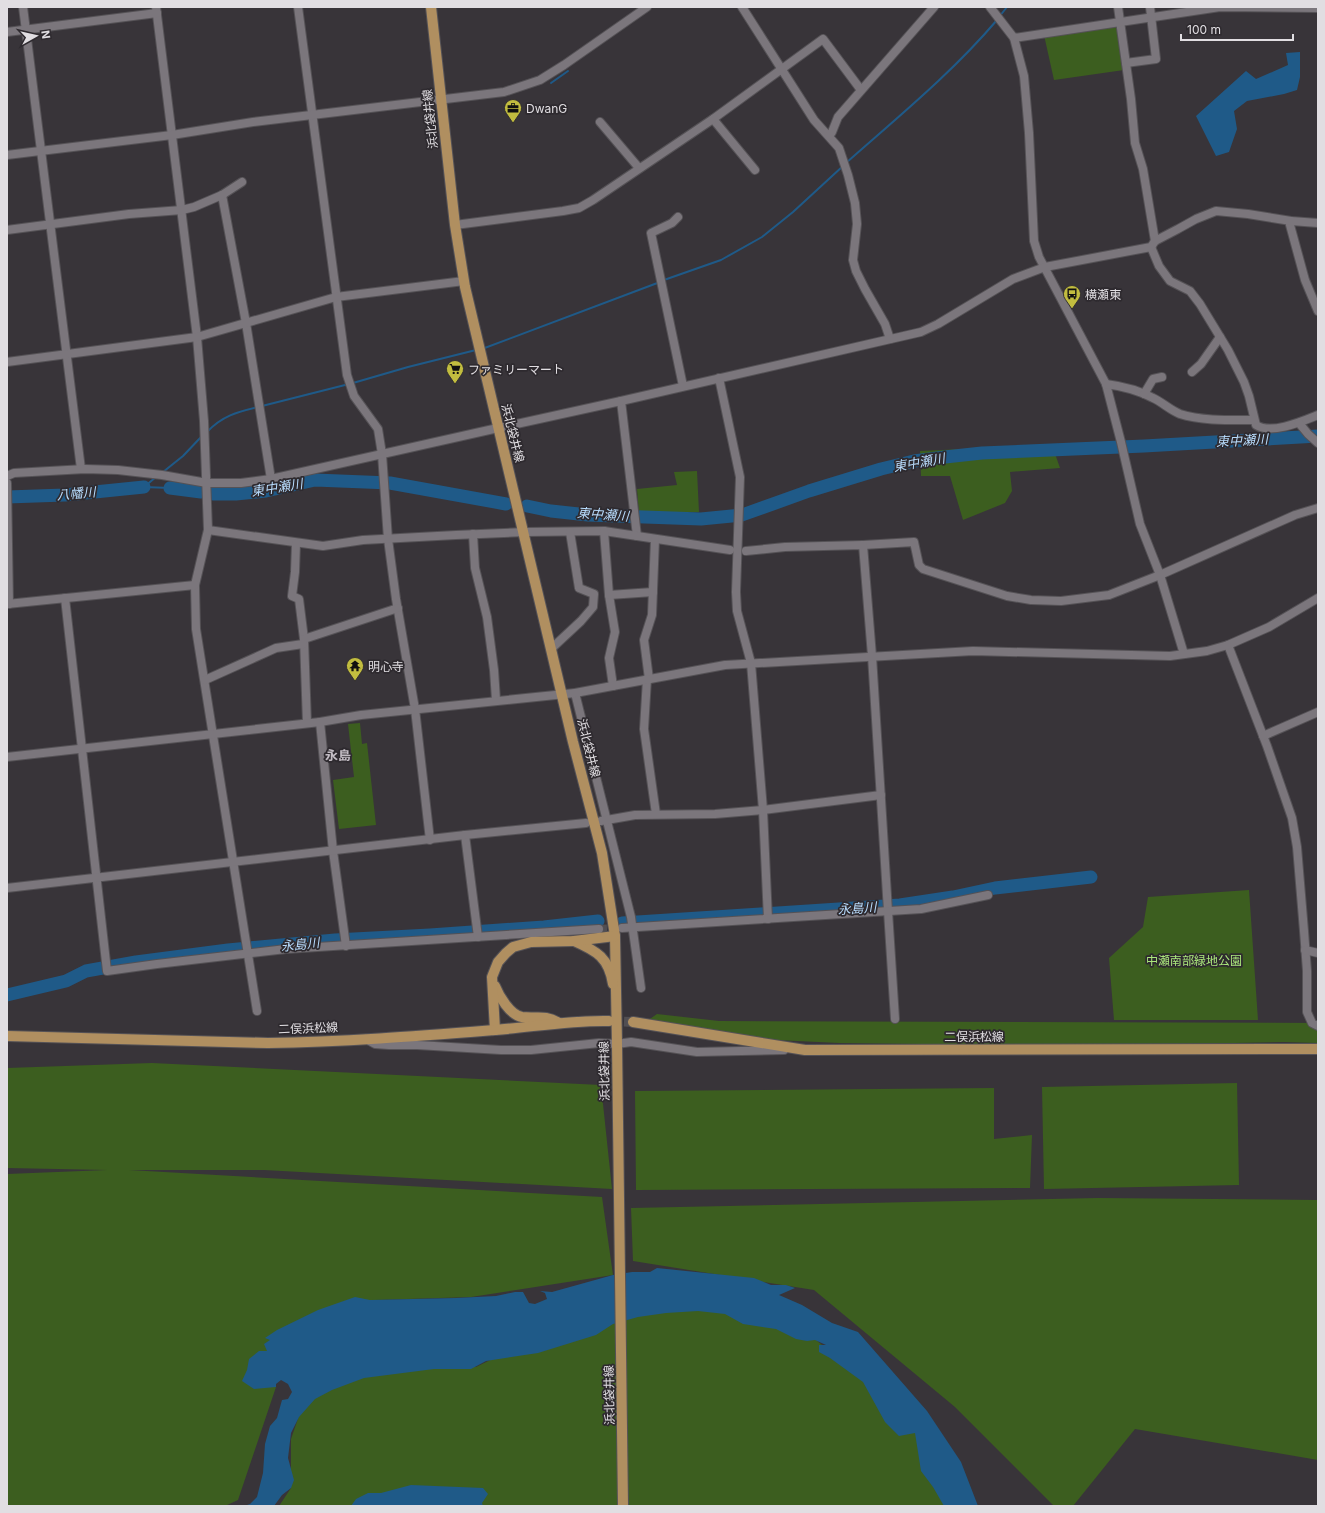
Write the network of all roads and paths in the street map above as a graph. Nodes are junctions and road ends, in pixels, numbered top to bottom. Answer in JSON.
{"nodes":[{"id":1,"x":22,"y":7,"type":"edge"},
{"id":2,"x":298,"y":7,"type":"edge"},
{"id":3,"x":431,"y":7,"type":"edge"},
{"id":4,"x":647,"y":7,"type":"edge"},
{"id":5,"x":742,"y":7,"type":"edge"},
{"id":6,"x":934,"y":7,"type":"edge"},
{"id":7,"x":990,"y":7,"type":"edge"},
{"id":8,"x":1118,"y":7,"type":"edge"},
{"id":9,"x":1150,"y":7,"type":"edge"},
{"id":10,"x":1231,"y":7,"type":"edge"},
{"id":11,"x":1272,"y":7,"type":"edge"},
{"id":12,"x":1318,"y":8,"type":"edge"},
{"id":13,"x":156,"y":10,"type":"edge"},
{"id":14,"x":1150,"y":18,"type":"junction"},
{"id":15,"x":1120,"y":23,"type":"junction"},
{"id":16,"x":25,"y":30,"type":"junction"},
{"id":17,"x":7,"y":32,"type":"edge"},
{"id":18,"x":1014,"y":38,"type":"junction"},
{"id":19,"x":1126,"y":63,"type":"junction"},
{"id":20,"x":781,"y":69,"type":"junction"},
{"id":21,"x":861,"y":90,"type":"junction"},
{"id":22,"x":441,"y":100,"type":"junction"},
{"id":23,"x":312,"y":116,"type":"junction"},
{"id":24,"x":713,"y":119,"type":"junction"},
{"id":25,"x":600,"y":122,"type":"dead end"},
{"id":26,"x":172,"y":135,"type":"junction"},
{"id":27,"x":829,"y":136,"type":"junction"},
{"id":28,"x":41,"y":150,"type":"junction"},
{"id":29,"x":7,"y":155,"type":"edge"},
{"id":30,"x":639,"y":168,"type":"junction"},
{"id":31,"x":755,"y":170,"type":"dead end"},
{"id":32,"x":242,"y":182,"type":"dead end"},
{"id":33,"x":222,"y":195,"type":"junction"},
{"id":34,"x":182,"y":210,"type":"junction"},
{"id":35,"x":678,"y":217,"type":"dead end"},
{"id":36,"x":1291,"y":221,"type":"junction"},
{"id":37,"x":1318,"y":223,"type":"edge"},
{"id":38,"x":50,"y":224,"type":"junction"},
{"id":39,"x":455,"y":225,"type":"junction"},
{"id":40,"x":7,"y":230,"type":"edge"},
{"id":41,"x":1153,"y":244,"type":"junction"},
{"id":42,"x":1045,"y":267,"type":"junction"},
{"id":43,"x":464,"y":281,"type":"junction"},
{"id":44,"x":336,"y":297,"type":"junction"},
{"id":45,"x":1318,"y":311,"type":"edge"},
{"id":46,"x":246,"y":323,"type":"junction"},
{"id":47,"x":197,"y":337,"type":"junction"},
{"id":48,"x":1220,"y":337,"type":"junction"},
{"id":49,"x":890,"y":339,"type":"junction"},
{"id":50,"x":66,"y":354,"type":"junction"},
{"id":51,"x":7,"y":362,"type":"edge"},
{"id":52,"x":1192,"y":372,"type":"dead end"},
{"id":53,"x":1162,"y":377,"type":"dead end"},
{"id":54,"x":719,"y":378,"type":"junction"},
{"id":55,"x":1106,"y":384,"type":"junction"},
{"id":56,"x":683,"y":386,"type":"junction"},
{"id":57,"x":1144,"y":394,"type":"junction"},
{"id":58,"x":621,"y":402,"type":"junction"},
{"id":59,"x":1318,"y":415,"type":"edge"},
{"id":60,"x":1254,"y":420,"type":"junction"},
{"id":61,"x":1299,"y":423,"type":"junction"},
{"id":62,"x":498,"y":428,"type":"junction"},
{"id":63,"x":1313,"y":438,"type":"edge"},
{"id":64,"x":382,"y":454,"type":"junction"},
{"id":65,"x":81,"y":469,"type":"junction"},
{"id":66,"x":7,"y":476,"type":"edge"},
{"id":67,"x":271,"y":479,"type":"junction"},
{"id":68,"x":7,"y":483,"type":"edge"},
{"id":69,"x":207,"y":483,"type":"junction"},
{"id":70,"x":8,"y":492,"type":"edge"},
{"id":71,"x":1318,"y":508,"type":"edge"},
{"id":72,"x":208,"y":530,"type":"junction"},
{"id":73,"x":604,"y":531,"type":"junction"},
{"id":74,"x":525,"y":532,"type":"junction"},
{"id":75,"x":570,"y":532,"type":"junction"},
{"id":76,"x":473,"y":534,"type":"junction"},
{"id":77,"x":638,"y":536,"type":"junction"},
{"id":78,"x":388,"y":539,"type":"junction"},
{"id":79,"x":655,"y":539,"type":"junction"},
{"id":80,"x":296,"y":543,"type":"junction"},
{"id":81,"x":863,"y":545,"type":"junction"},
{"id":82,"x":730,"y":550,"type":"dead end"},
{"id":83,"x":746,"y":551,"type":"dead end"},
{"id":84,"x":1160,"y":575,"type":"junction"},
{"id":85,"x":195,"y":585,"type":"junction"},
{"id":86,"x":653,"y":592,"type":"junction"},
{"id":87,"x":609,"y":595,"type":"junction"},
{"id":88,"x":65,"y":598,"type":"junction"},
{"id":89,"x":1318,"y":598,"type":"edge"},
{"id":90,"x":8,"y":604,"type":"edge"},
{"id":91,"x":398,"y":608,"type":"junction"},
{"id":92,"x":303,"y":642,"type":"junction"},
{"id":93,"x":1228,"y":645,"type":"junction"},
{"id":94,"x":552,"y":648,"type":"junction"},
{"id":95,"x":1184,"y":654,"type":"junction"},
{"id":96,"x":872,"y":656,"type":"junction"},
{"id":97,"x":751,"y":663,"type":"junction"},
{"id":98,"x":648,"y":679,"type":"junction"},
{"id":99,"x":205,"y":680,"type":"junction"},
{"id":100,"x":613,"y":686,"type":"junction"},
{"id":101,"x":575,"y":693,"type":"junction"},
{"id":102,"x":563,"y":695,"type":"junction"},
{"id":103,"x":496,"y":700,"type":"junction"},
{"id":104,"x":415,"y":709,"type":"junction"},
{"id":105,"x":1318,"y":712,"type":"edge"},
{"id":106,"x":320,"y":722,"type":"junction"},
{"id":107,"x":307,"y":723,"type":"junction"},
{"id":108,"x":212,"y":734,"type":"junction"},
{"id":109,"x":1263,"y":736,"type":"junction"},
{"id":110,"x":82,"y":749,"type":"junction"},
{"id":111,"x":7,"y":757,"type":"edge"},
{"id":112,"x":881,"y":795,"type":"junction"},
{"id":113,"x":763,"y":810,"type":"junction"},
{"id":114,"x":656,"y":814,"type":"junction"},
{"id":115,"x":604,"y":821,"type":"junction"},
{"id":116,"x":586,"y":823,"type":"dead end"},
{"id":117,"x":465,"y":835,"type":"junction"},
{"id":118,"x":430,"y":840,"type":"junction"},
{"id":119,"x":334,"y":851,"type":"junction"},
{"id":120,"x":233,"y":863,"type":"junction"},
{"id":121,"x":97,"y":878,"type":"junction"},
{"id":122,"x":7,"y":888,"type":"edge"},
{"id":123,"x":988,"y":895,"type":"dead end"},
{"id":124,"x":888,"y":908,"type":"junction"},
{"id":125,"x":768,"y":916,"type":"junction"},
{"id":126,"x":622,"y":928,"type":"tunnel mouth"},
{"id":127,"x":632,"y":928,"type":"junction"},
{"id":128,"x":599,"y":929,"type":"tunnel mouth"},
{"id":129,"x":477,"y":934,"type":"junction"},
{"id":130,"x":615,"y":936,"type":"junction"},
{"id":131,"x":574,"y":941,"type":"junction"},
{"id":132,"x":346,"y":945,"type":"junction"},
{"id":133,"x":1305,"y":950,"type":"junction"},
{"id":134,"x":248,"y":951,"type":"junction"},
{"id":135,"x":1318,"y":953,"type":"edge"},
{"id":136,"x":492,"y":977,"type":"junction"},
{"id":137,"x":641,"y":988,"type":"dead end"},
{"id":138,"x":616,"y":1008,"type":"junction"},
{"id":139,"x":257,"y":1011,"type":"dead end"},
{"id":140,"x":895,"y":1019,"type":"dead end"},
{"id":141,"x":609,"y":1021,"type":"tunnel mouth"},
{"id":142,"x":633,"y":1022,"type":"tunnel mouth"},
{"id":143,"x":559,"y":1023,"type":"junction"},
{"id":144,"x":1318,"y":1026,"type":"edge"},
{"id":145,"x":495,"y":1030,"type":"junction"},
{"id":146,"x":7,"y":1036,"type":"edge"},
{"id":147,"x":366,"y":1039,"type":"junction"},
{"id":148,"x":617,"y":1044,"type":"junction"},
{"id":149,"x":795,"y":1049,"type":"junction"},
{"id":150,"x":1318,"y":1049,"type":"edge"},
{"id":151,"x":623,"y":1506,"type":"edge"}],
"edges":[{"from":1,"to":16,"type":"street"},
{"from":2,"to":23,"type":"street"},
{"from":3,"to":22,"type":"main road","name":"浜北袋井線"},
{"from":4,"to":22,"type":"street"},
{"from":5,"to":20,"type":"street"},
{"from":6,"to":21,"type":"street"},
{"from":7,"to":18,"type":"street"},
{"from":8,"to":15,"type":"street"},
{"from":9,"to":14,"type":"street"},
{"from":10,"to":11,"type":"street"},
{"from":10,"to":14,"type":"street"},
{"from":11,"to":12,"type":"street"},
{"from":13,"to":16,"type":"street"},
{"from":13,"to":26,"type":"street"},
{"from":14,"to":15,"type":"street"},
{"from":14,"to":19,"type":"street"},
{"from":15,"to":18,"type":"street"},
{"from":15,"to":19,"type":"street"},
{"from":16,"to":17,"type":"street"},
{"from":16,"to":28,"type":"street"},
{"from":18,"to":42,"type":"street"},
{"from":19,"to":41,"type":"street"},
{"from":20,"to":21,"type":"street"},
{"from":20,"to":24,"type":"street"},
{"from":20,"to":27,"type":"street"},
{"from":21,"to":27,"type":"street"},
{"from":22,"to":23,"type":"street"},
{"from":22,"to":39,"type":"main road","name":"浜北袋井線"},
{"from":23,"to":26,"type":"street"},
{"from":23,"to":44,"type":"street"},
{"from":24,"to":30,"type":"street"},
{"from":24,"to":31,"type":"street"},
{"from":25,"to":30,"type":"street"},
{"from":26,"to":28,"type":"street"},
{"from":26,"to":34,"type":"street"},
{"from":27,"to":49,"type":"street"},
{"from":28,"to":29,"type":"street"},
{"from":28,"to":38,"type":"street"},
{"from":30,"to":39,"type":"street"},
{"from":32,"to":33,"type":"street"},
{"from":33,"to":34,"type":"street"},
{"from":33,"to":46,"type":"street"},
{"from":34,"to":38,"type":"street"},
{"from":34,"to":47,"type":"street"},
{"from":35,"to":56,"type":"street"},
{"from":36,"to":37,"type":"street"},
{"from":36,"to":41,"type":"street"},
{"from":36,"to":45,"type":"street"},
{"from":38,"to":40,"type":"street"},
{"from":38,"to":50,"type":"street"},
{"from":39,"to":43,"type":"main road","name":"浜北袋井線"},
{"from":41,"to":42,"type":"street"},
{"from":41,"to":48,"type":"street"},
{"from":42,"to":49,"type":"street"},
{"from":42,"to":55,"type":"street"},
{"from":43,"to":44,"type":"street"},
{"from":43,"to":62,"type":"main road","name":"浜北袋井線"},
{"from":44,"to":46,"type":"street"},
{"from":44,"to":64,"type":"street"},
{"from":46,"to":47,"type":"street"},
{"from":46,"to":67,"type":"street"},
{"from":47,"to":50,"type":"street"},
{"from":47,"to":69,"type":"street"},
{"from":48,"to":52,"type":"street"},
{"from":48,"to":60,"type":"street"},
{"from":49,"to":54,"type":"street"},
{"from":50,"to":51,"type":"street"},
{"from":50,"to":65,"type":"street"},
{"from":53,"to":57,"type":"street"},
{"from":54,"to":56,"type":"street"},
{"from":54,"to":97,"type":"street"},
{"from":55,"to":57,"type":"street"},
{"from":55,"to":84,"type":"street"},
{"from":56,"to":58,"type":"street"},
{"from":57,"to":60,"type":"street"},
{"from":58,"to":62,"type":"street"},
{"from":58,"to":77,"type":"street"},
{"from":59,"to":61,"type":"street"},
{"from":60,"to":61,"type":"street"},
{"from":61,"to":63,"type":"street"},
{"from":62,"to":64,"type":"street"},
{"from":62,"to":74,"type":"main road","name":"浜北袋井線"},
{"from":64,"to":67,"type":"street"},
{"from":64,"to":78,"type":"street"},
{"from":65,"to":66,"type":"street"},
{"from":65,"to":69,"type":"street"},
{"from":67,"to":69,"type":"street"},
{"from":68,"to":70,"type":"street"},
{"from":69,"to":72,"type":"street"},
{"from":70,"to":90,"type":"street"},
{"from":71,"to":84,"type":"street"},
{"from":72,"to":80,"type":"street"},
{"from":72,"to":85,"type":"street"},
{"from":73,"to":75,"type":"street"},
{"from":73,"to":77,"type":"street"},
{"from":73,"to":87,"type":"street"},
{"from":74,"to":75,"type":"street"},
{"from":74,"to":76,"type":"street"},
{"from":74,"to":94,"type":"main road","name":"浜北袋井線"},
{"from":75,"to":94,"type":"street"},
{"from":76,"to":78,"type":"street"},
{"from":76,"to":103,"type":"street"},
{"from":77,"to":79,"type":"street"},
{"from":78,"to":80,"type":"street"},
{"from":78,"to":91,"type":"street"},
{"from":79,"to":82,"type":"street"},
{"from":79,"to":86,"type":"street"},
{"from":80,"to":92,"type":"street"},
{"from":81,"to":83,"type":"street"},
{"from":81,"to":84,"type":"street"},
{"from":81,"to":96,"type":"street"},
{"from":84,"to":95,"type":"street"},
{"from":85,"to":88,"type":"street"},
{"from":85,"to":99,"type":"street"},
{"from":86,"to":87,"type":"street"},
{"from":86,"to":98,"type":"street"},
{"from":87,"to":100,"type":"street"},
{"from":88,"to":90,"type":"street"},
{"from":88,"to":110,"type":"street"},
{"from":89,"to":93,"type":"street"},
{"from":91,"to":92,"type":"street"},
{"from":91,"to":104,"type":"street"},
{"from":92,"to":99,"type":"street"},
{"from":92,"to":107,"type":"street"},
{"from":93,"to":95,"type":"street"},
{"from":93,"to":109,"type":"street"},
{"from":94,"to":102,"type":"main road","name":"浜北袋井線"},
{"from":95,"to":96,"type":"street"},
{"from":96,"to":97,"type":"street"},
{"from":96,"to":112,"type":"street"},
{"from":97,"to":98,"type":"street"},
{"from":97,"to":113,"type":"street"},
{"from":98,"to":100,"type":"street"},
{"from":98,"to":114,"type":"street"},
{"from":99,"to":108,"type":"street"},
{"from":100,"to":101,"type":"street"},
{"from":101,"to":102,"type":"street"},
{"from":101,"to":115,"type":"street"},
{"from":102,"to":103,"type":"street"},
{"from":102,"to":130,"type":"main road","name":"浜北袋井線"},
{"from":103,"to":104,"type":"street"},
{"from":104,"to":106,"type":"street"},
{"from":104,"to":118,"type":"street"},
{"from":105,"to":109,"type":"street"},
{"from":106,"to":107,"type":"street"},
{"from":106,"to":119,"type":"street"},
{"from":107,"to":108,"type":"street"},
{"from":108,"to":110,"type":"street"},
{"from":108,"to":120,"type":"street"},
{"from":109,"to":133,"type":"street"},
{"from":110,"to":111,"type":"street"},
{"from":110,"to":121,"type":"street"},
{"from":112,"to":113,"type":"street"},
{"from":112,"to":124,"type":"street"},
{"from":113,"to":114,"type":"street"},
{"from":113,"to":125,"type":"street"},
{"from":114,"to":115,"type":"street"},
{"from":115,"to":127,"type":"street"},
{"from":116,"to":117,"type":"street"},
{"from":117,"to":118,"type":"street"},
{"from":117,"to":129,"type":"street"},
{"from":118,"to":119,"type":"street"},
{"from":119,"to":120,"type":"street"},
{"from":119,"to":132,"type":"street"},
{"from":120,"to":121,"type":"street"},
{"from":120,"to":134,"type":"street"},
{"from":121,"to":122,"type":"street"},
{"from":121,"to":134,"type":"street"},
{"from":123,"to":124,"type":"street"},
{"from":124,"to":125,"type":"street"},
{"from":124,"to":140,"type":"street"},
{"from":125,"to":127,"type":"street"},
{"from":126,"to":127,"type":"street"},
{"from":127,"to":137,"type":"street"},
{"from":128,"to":129,"type":"street"},
{"from":129,"to":132,"type":"street"},
{"from":130,"to":131,"type":"main road"},
{"from":130,"to":138,"type":"main road","name":"浜北袋井線"},
{"from":131,"to":136,"type":"main road"},
{"from":131,"to":138,"type":"main road"},
{"from":132,"to":134,"type":"street"},
{"from":133,"to":135,"type":"street"},
{"from":133,"to":144,"type":"street"},
{"from":134,"to":139,"type":"street"},
{"from":136,"to":143,"type":"main road"},
{"from":136,"to":145,"type":"main road"},
{"from":138,"to":148,"type":"main road","name":"浜北袋井線"},
{"from":141,"to":143,"type":"main road","name":"二俣浜松線"},
{"from":142,"to":149,"type":"main road","name":"二俣浜松線"},
{"from":143,"to":145,"type":"main road","name":"二俣浜松線"},
{"from":145,"to":147,"type":"main road","name":"二俣浜松線"},
{"from":146,"to":147,"type":"main road","name":"二俣浜松線"},
{"from":147,"to":148,"type":"street"},
{"from":148,"to":149,"type":"street"},
{"from":148,"to":151,"type":"main road","name":"浜北袋井線"},
{"from":149,"to":150,"type":"main road","name":"二俣浜松線"}]}
